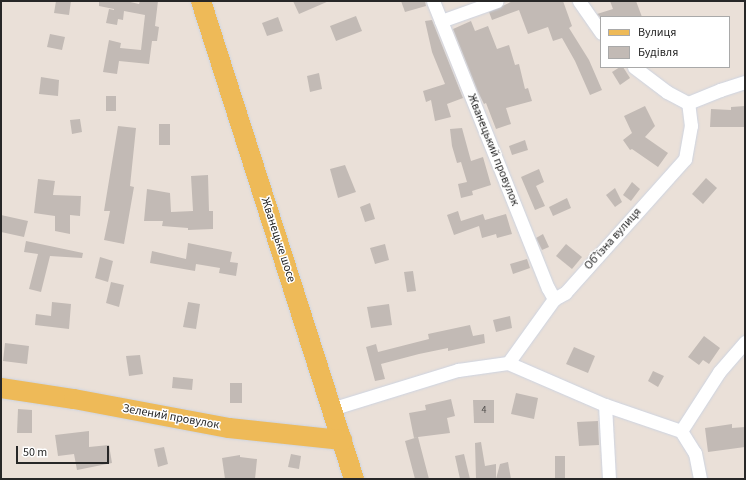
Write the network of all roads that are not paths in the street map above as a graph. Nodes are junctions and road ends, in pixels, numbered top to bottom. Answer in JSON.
{"nodes":[{"id":1,"x":201,"y":1,"type":"edge"},
{"id":2,"x":433,"y":1,"type":"edge"},
{"id":3,"x":497,"y":1,"type":"edge"},
{"id":4,"x":579,"y":1,"type":"edge"},
{"id":5,"x":441,"y":21,"type":"junction"},
{"id":6,"x":600,"y":32,"type":"edge"},
{"id":7,"x":635,"y":68,"type":"edge"},
{"id":8,"x":745,"y":82,"type":"edge"},
{"id":9,"x":688,"y":103,"type":"junction"},
{"id":10,"x":554,"y":299,"type":"junction"},
{"id":11,"x":745,"y":342,"type":"edge"},
{"id":12,"x":508,"y":363,"type":"junction"},
{"id":13,"x":1,"y":388,"type":"edge"},
{"id":14,"x":605,"y":405,"type":"junction"},
{"id":15,"x":332,"y":409,"type":"junction"},
{"id":16,"x":681,"y":430,"type":"junction"},
{"id":17,"x":342,"y":440,"type":"junction"},
{"id":18,"x":354,"y":479,"type":"edge"},
{"id":19,"x":609,"y":479,"type":"edge"},
{"id":20,"x":700,"y":479,"type":"edge"}],
"edges":[{"from":1,"to":15,"type":"main road","name":"Жванецьке шосе"},
{"from":2,"to":5,"type":"street","name":"Жванецький провулок"},
{"from":3,"to":5,"type":"street"},
{"from":4,"to":6,"type":"street"},
{"from":5,"to":10,"type":"street","name":"Жванецький провулок"},
{"from":7,"to":9,"type":"street"},
{"from":8,"to":9,"type":"street"},
{"from":9,"to":10,"type":"street","name":"Обʼїзна вулиця"},
{"from":10,"to":12,"type":"street","name":"Обʼїзна вулиця"},
{"from":11,"to":16,"type":"street"},
{"from":12,"to":14,"type":"street"},
{"from":12,"to":15,"type":"street"},
{"from":13,"to":17,"type":"main road","name":"Зелений провулок"},
{"from":14,"to":16,"type":"street"},
{"from":14,"to":19,"type":"street"},
{"from":15,"to":17,"type":"main road","name":"Жванецьке шосе"},
{"from":16,"to":20,"type":"street"},
{"from":17,"to":18,"type":"main road","name":"Жванецьке шосе"}]}
